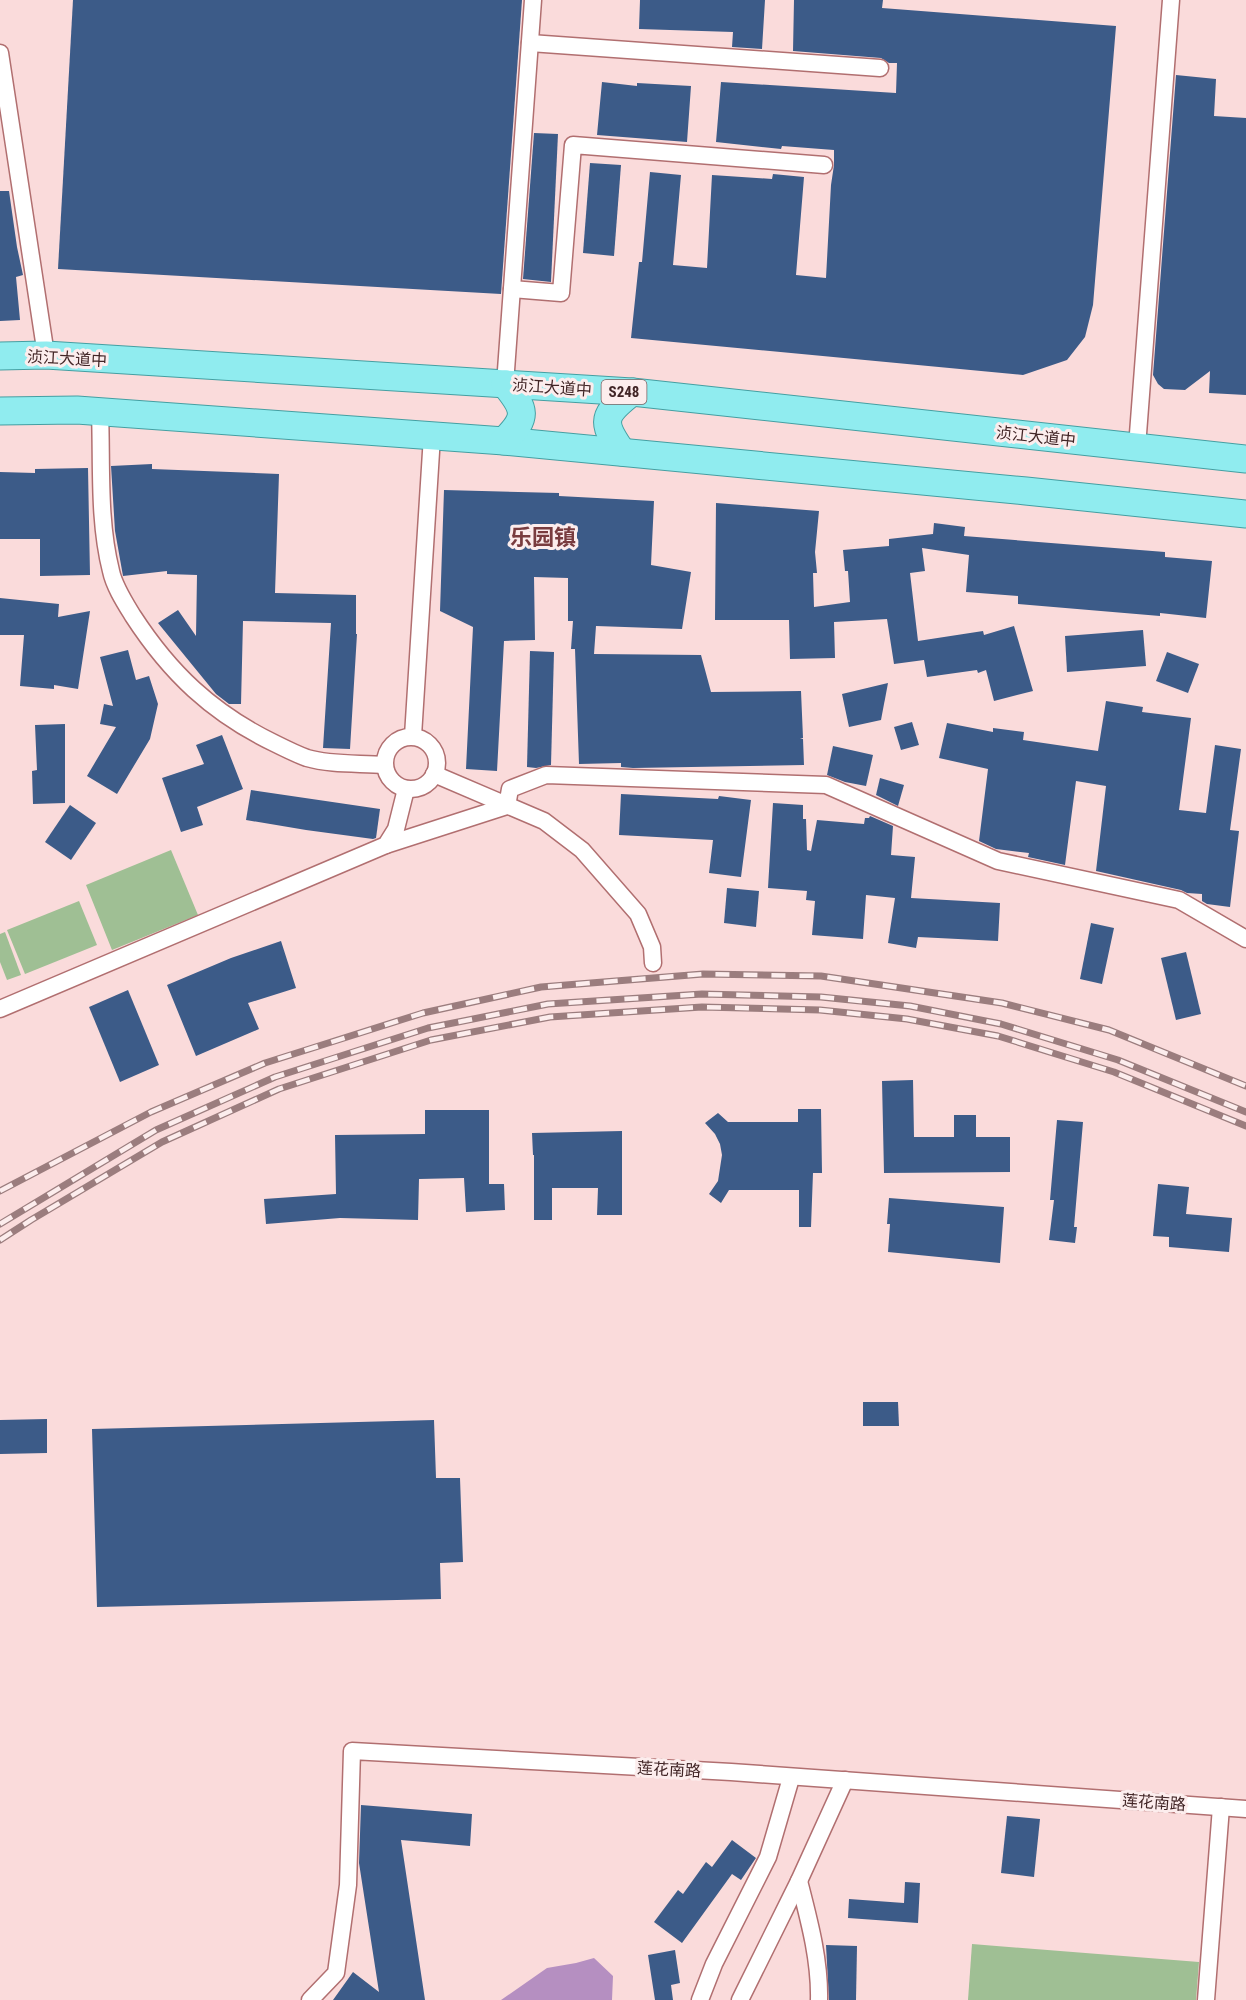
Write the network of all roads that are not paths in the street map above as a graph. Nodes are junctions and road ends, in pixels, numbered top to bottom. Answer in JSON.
{"nodes":[{"id":1,"x":532,"y":0,"type":"edge"},
{"id":2,"x":1171,"y":0,"type":"edge"},
{"id":3,"x":530,"y":43,"type":"junction"},
{"id":4,"x":0,"y":53,"type":"edge"},
{"id":5,"x":880,"y":68,"type":"dead end"},
{"id":6,"x":5,"y":119,"type":"edge"},
{"id":7,"x":824,"y":165,"type":"dead end"},
{"id":8,"x":512,"y":289,"type":"junction"},
{"id":9,"x":0,"y":356,"type":"edge"},
{"id":10,"x":46,"y":356,"type":"junction"},
{"id":11,"x":505,"y":384,"type":"junction"},
{"id":12,"x":632,"y":392,"type":"junction"},
{"id":13,"x":0,"y":411,"type":"edge"},
{"id":14,"x":100,"y":412,"type":"junction"},
{"id":15,"x":432,"y":436,"type":"junction"},
{"id":16,"x":504,"y":441,"type":"junction"},
{"id":17,"x":1137,"y":447,"type":"junction"},
{"id":18,"x":622,"y":452,"type":"junction"},
{"id":19,"x":1246,"y":459,"type":"edge"},
{"id":20,"x":1246,"y":514,"type":"edge"},
{"id":21,"x":413,"y":736,"type":"junction"},
{"id":22,"x":384,"y":765,"type":"junction"},
{"id":23,"x":434,"y":774,"type":"junction"},
{"id":24,"x":406,"y":789,"type":"junction"},
{"id":25,"x":507,"y":806,"type":"junction"},
{"id":26,"x":386,"y":845,"type":"junction"},
{"id":27,"x":1246,"y":939,"type":"edge"},
{"id":28,"x":653,"y":963,"type":"dead end"},
{"id":29,"x":0,"y":1009,"type":"edge"},
{"id":30,"x":791,"y":1778,"type":"junction"},
{"id":31,"x":844,"y":1780,"type":"junction"},
{"id":32,"x":1221,"y":1807,"type":"junction"},
{"id":33,"x":1246,"y":1809,"type":"edge"},
{"id":34,"x":799,"y":1881,"type":"junction"},
{"id":35,"x":310,"y":2000,"type":"edge"},
{"id":36,"x":700,"y":2000,"type":"edge"},
{"id":37,"x":740,"y":2000,"type":"edge"},
{"id":38,"x":819,"y":2000,"type":"edge"},
{"id":39,"x":1206,"y":2000,"type":"edge"}],
"edges":[{"from":1,"to":3,"type":"street"},
{"from":2,"to":17,"type":"street"},
{"from":3,"to":5,"type":"street"},
{"from":3,"to":8,"type":"street"},
{"from":4,"to":6,"type":"street"},
{"from":6,"to":10,"type":"street"},
{"from":7,"to":8,"type":"street"},
{"from":8,"to":11,"type":"street"},
{"from":9,"to":10,"type":"main road","name":"浈江大道中","number":"S248"},
{"from":10,"to":11,"type":"main road","name":"浈江大道中","number":"S248"},
{"from":11,"to":12,"type":"main road","name":"浈江大道中","number":"S248"},
{"from":11,"to":16,"type":"main road"},
{"from":12,"to":17,"type":"main road","name":"浈江大道中","number":"S248"},
{"from":12,"to":18,"type":"main road"},
{"from":13,"to":14,"type":"main road"},
{"from":14,"to":15,"type":"main road"},
{"from":14,"to":22,"type":"street"},
{"from":15,"to":16,"type":"main road"},
{"from":15,"to":21,"type":"street"},
{"from":16,"to":18,"type":"main road"},
{"from":17,"to":19,"type":"main road","name":"浈江大道中","number":"S248"},
{"from":18,"to":20,"type":"main road"},
{"from":21,"to":22,"type":"street"},
{"from":21,"to":23,"type":"street"},
{"from":22,"to":24,"type":"street"},
{"from":23,"to":24,"type":"street"},
{"from":23,"to":25,"type":"street"},
{"from":24,"to":26,"type":"street"},
{"from":25,"to":26,"type":"street"},
{"from":25,"to":27,"type":"street"},
{"from":25,"to":28,"type":"street"},
{"from":26,"to":29,"type":"street"},
{"from":30,"to":31,"type":"street","name":"莲花南路"},
{"from":30,"to":35,"type":"street","name":"莲花南路"},
{"from":30,"to":36,"type":"street"},
{"from":31,"to":32,"type":"street","name":"莲花南路"},
{"from":31,"to":34,"type":"street"},
{"from":32,"to":33,"type":"street","name":"莲花南路"},
{"from":32,"to":39,"type":"street"},
{"from":34,"to":37,"type":"street"},
{"from":34,"to":38,"type":"street"}]}
